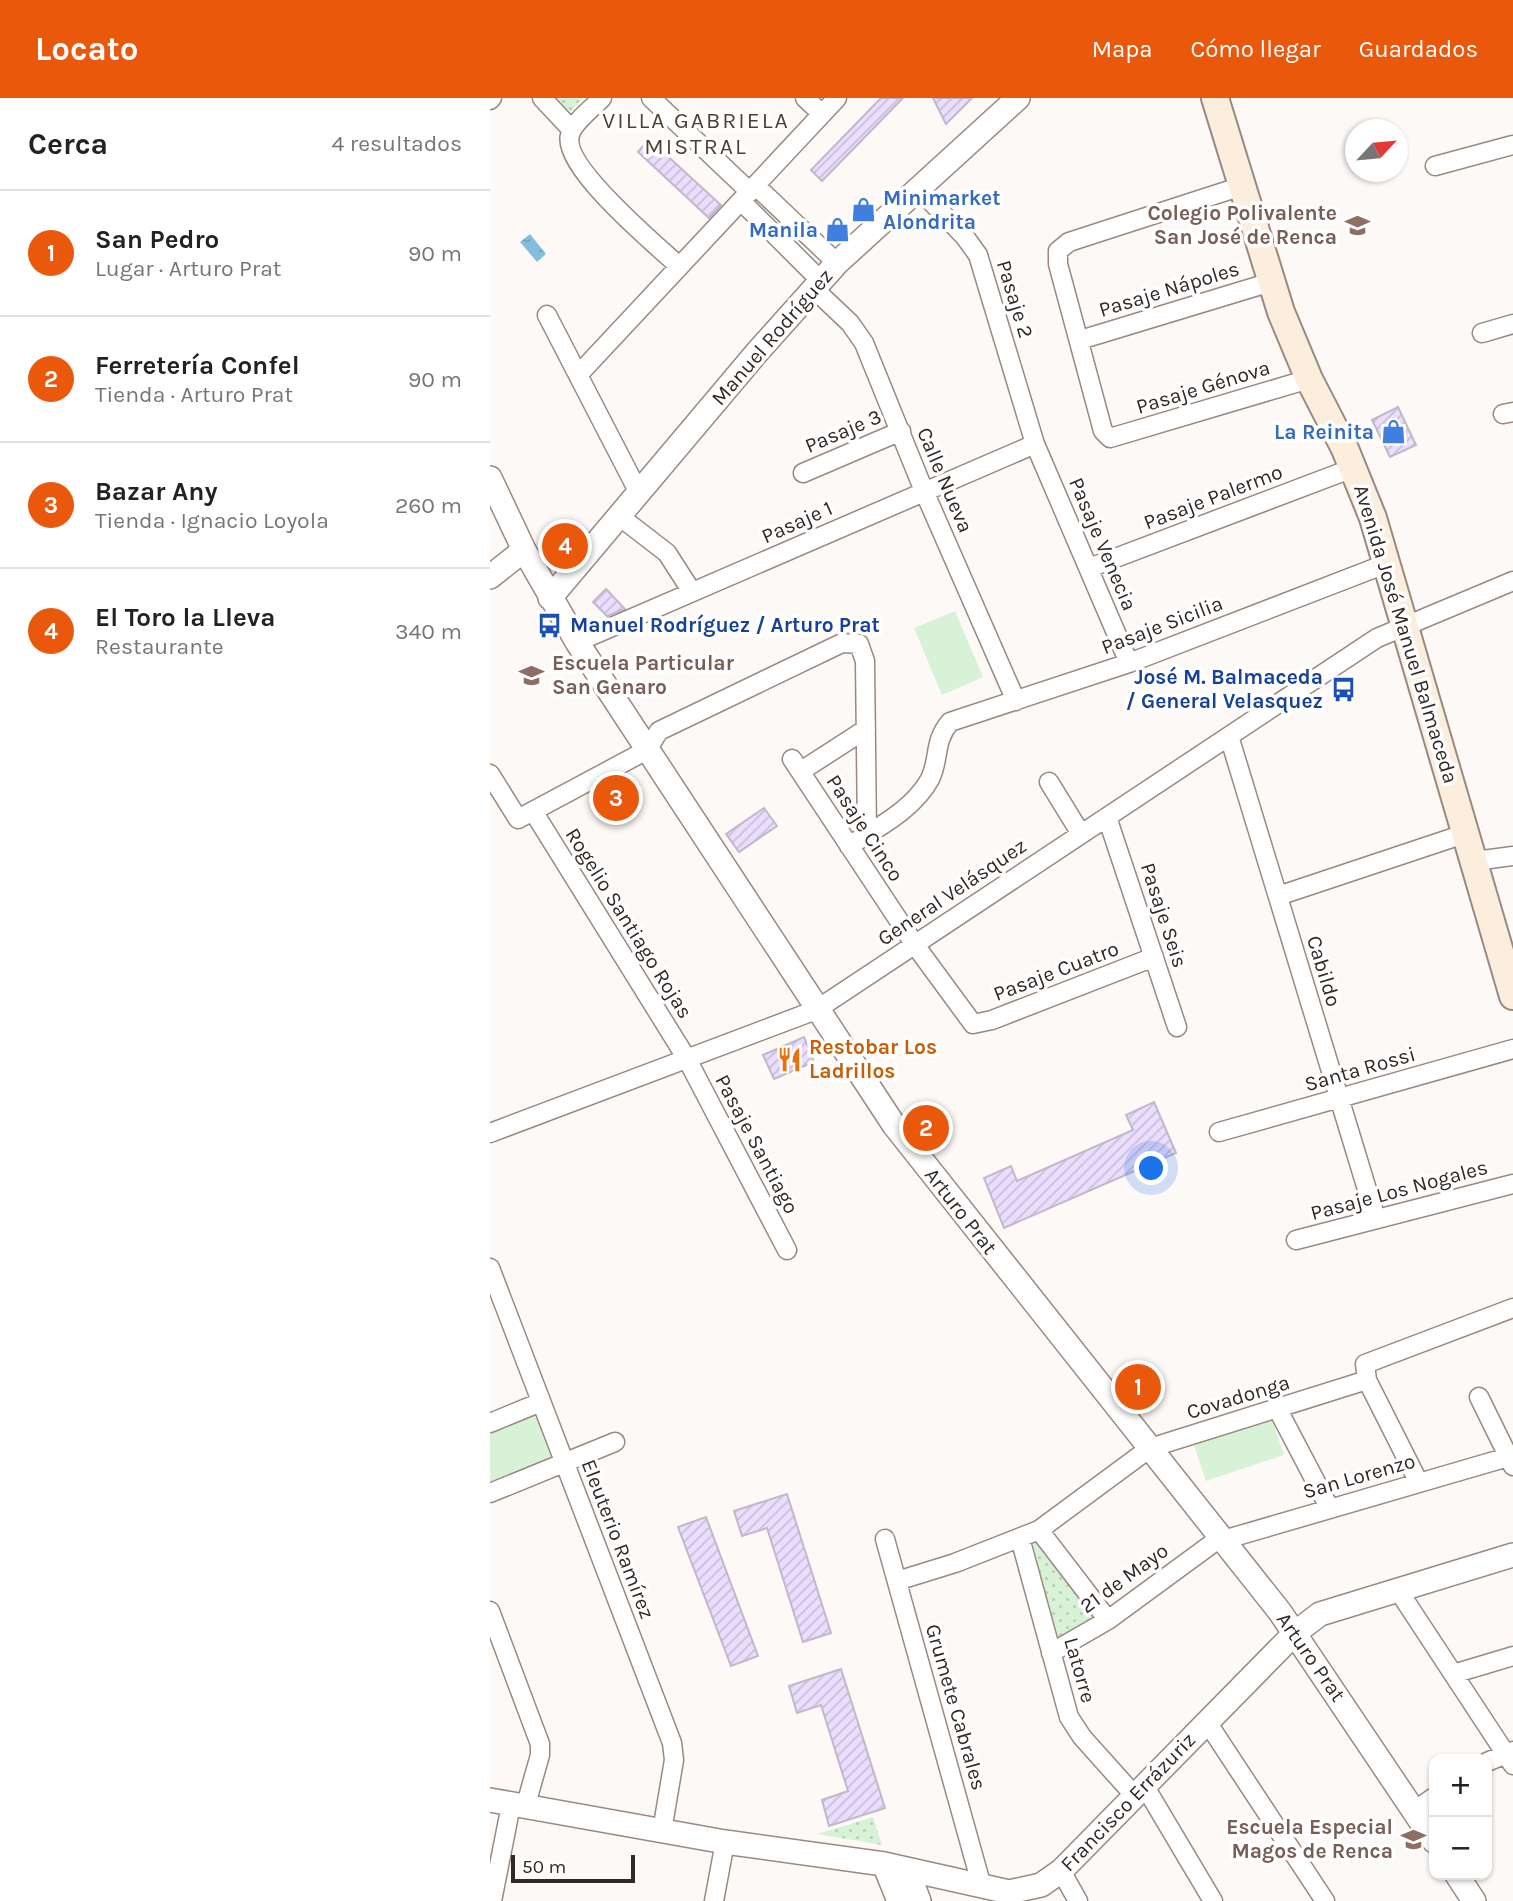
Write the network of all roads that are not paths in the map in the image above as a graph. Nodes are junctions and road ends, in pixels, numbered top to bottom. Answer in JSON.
{"nodes":[{"id":1,"x":542,"y":98,"type":"edge"},
{"id":2,"x":602,"y":98,"type":"edge"},
{"id":3,"x":651,"y":98,"type":"edge"},
{"id":4,"x":805,"y":98,"type":"edge"},
{"id":5,"x":837,"y":98,"type":"edge"},
{"id":6,"x":1018,"y":98,"type":"edge"},
{"id":7,"x":1209,"y":98,"type":"edge"},
{"id":8,"x":1217,"y":110,"type":"edge"},
{"id":9,"x":822,"y":114,"type":"junction"},
{"id":10,"x":572,"y":130,"type":"junction"},
{"id":11,"x":1513,"y":145,"type":"edge"},
{"id":12,"x":1435,"y":166,"type":"dead end"},
{"id":13,"x":1242,"y":186,"type":"junction"},
{"id":14,"x":918,"y":187,"type":"junction"},
{"id":15,"x":748,"y":193,"type":"junction"},
{"id":16,"x":837,"y":263,"type":"junction"},
{"id":17,"x":679,"y":266,"type":"junction"},
{"id":18,"x":1270,"y":282,"type":"junction"},
{"id":19,"x":817,"y":285,"type":"junction"},
{"id":20,"x":547,"y":316,"type":"dead end"},
{"id":21,"x":1513,"y":324,"type":"edge"},
{"id":22,"x":1482,"y":333,"type":"dead end"},
{"id":23,"x":1080,"y":340,"type":"junction"},
{"id":24,"x":578,"y":374,"type":"junction"},
{"id":25,"x":1309,"y":379,"type":"junction"},
{"id":26,"x":901,"y":431,"type":"junction"},
{"id":27,"x":1035,"y":444,"type":"junction"},
{"id":28,"x":1353,"y":468,"type":"junction"},
{"id":29,"x":803,"y":473,"type":"dead end"},
{"id":30,"x":490,"y":478,"type":"edge"},
{"id":31,"x":924,"y":491,"type":"junction"},
{"id":32,"x":639,"y":492,"type":"junction"},
{"id":33,"x":619,"y":516,"type":"junction"},
{"id":34,"x":524,"y":550,"type":"junction"},
{"id":35,"x":1388,"y":563,"type":"junction"},
{"id":36,"x":1089,"y":568,"type":"junction"},
{"id":37,"x":490,"y":577,"type":"edge"},
{"id":38,"x":1513,"y":581,"type":"edge"},
{"id":39,"x":692,"y":592,"type":"junction"},
{"id":40,"x":550,"y":598,"type":"junction"},
{"id":41,"x":1406,"y":624,"type":"junction"},
{"id":42,"x":577,"y":642,"type":"junction"},
{"id":43,"x":1129,"y":663,"type":"junction"},
{"id":44,"x":1016,"y":701,"type":"junction"},
{"id":45,"x":866,"y":729,"type":"junction"},
{"id":46,"x":1229,"y":736,"type":"junction"},
{"id":47,"x":647,"y":750,"type":"junction"},
{"id":48,"x":490,"y":774,"type":"edge"},
{"id":49,"x":1049,"y":782,"type":"dead end"},
{"id":50,"x":533,"y":811,"type":"junction"},
{"id":51,"x":1108,"y":817,"type":"junction"},
{"id":52,"x":1467,"y":833,"type":"junction"},
{"id":53,"x":867,"y":834,"type":"junction"},
{"id":54,"x":1081,"y":834,"type":"junction"},
{"id":55,"x":849,"y":846,"type":"junction"},
{"id":56,"x":1513,"y":856,"type":"edge"},
{"id":57,"x":1475,"y":861,"type":"junction"},
{"id":58,"x":1278,"y":896,"type":"junction"},
{"id":59,"x":915,"y":945,"type":"junction"},
{"id":60,"x":1154,"y":957,"type":"junction"},
{"id":61,"x":1513,"y":996,"type":"edge"},
{"id":62,"x":816,"y":1010,"type":"junction"},
{"id":63,"x":973,"y":1024,"type":"joint"},
{"id":64,"x":1177,"y":1027,"type":"dead end"},
{"id":65,"x":1513,"y":1049,"type":"edge"},
{"id":66,"x":687,"y":1059,"type":"junction"},
{"id":67,"x":1339,"y":1098,"type":"junction"},
{"id":68,"x":1219,"y":1132,"type":"dead end"},
{"id":69,"x":490,"y":1133,"type":"edge"},
{"id":70,"x":1513,"y":1184,"type":"edge"},
{"id":71,"x":1376,"y":1219,"type":"junction"},
{"id":72,"x":1296,"y":1240,"type":"dead end"},
{"id":73,"x":787,"y":1250,"type":"dead end"},
{"id":74,"x":490,"y":1268,"type":"edge"},
{"id":75,"x":1513,"y":1308,"type":"edge"},
{"id":76,"x":1367,"y":1380,"type":"junction"},
{"id":77,"x":1479,"y":1397,"type":"dead end"},
{"id":78,"x":541,"y":1402,"type":"junction"},
{"id":79,"x":1277,"y":1408,"type":"junction"},
{"id":80,"x":490,"y":1423,"type":"edge"},
{"id":81,"x":615,"y":1442,"type":"dead end"},
{"id":82,"x":1150,"y":1448,"type":"junction"},
{"id":83,"x":1511,"y":1462,"type":"edge"},
{"id":84,"x":564,"y":1463,"type":"junction"},
{"id":85,"x":1419,"y":1483,"type":"junction"},
{"id":86,"x":490,"y":1493,"type":"edge"},
{"id":87,"x":1330,"y":1509,"type":"junction"},
{"id":88,"x":1039,"y":1530,"type":"junction"},
{"id":89,"x":1020,"y":1538,"type":"junction"},
{"id":90,"x":885,"y":1539,"type":"dead end"},
{"id":91,"x":1223,"y":1540,"type":"junction"},
{"id":92,"x":1513,"y":1555,"type":"edge"},
{"id":93,"x":897,"y":1581,"type":"junction"},
{"id":94,"x":1398,"y":1590,"type":"junction"},
{"id":95,"x":490,"y":1611,"type":"edge"},
{"id":96,"x":1108,"y":1620,"type":"junction"},
{"id":97,"x":1295,"y":1633,"type":"junction"},
{"id":98,"x":1051,"y":1653,"type":"junction"},
{"id":99,"x":1513,"y":1656,"type":"edge"},
{"id":100,"x":1453,"y":1674,"type":"junction"},
{"id":101,"x":1207,"y":1722,"type":"junction"},
{"id":102,"x":1510,"y":1756,"type":"edge"},
{"id":103,"x":1492,"y":1761,"type":"edge"},
{"id":104,"x":1139,"y":1790,"type":"junction"},
{"id":105,"x":1429,"y":1800,"type":"edge"},
{"id":106,"x":509,"y":1804,"type":"edge"},
{"id":107,"x":1414,"y":1811,"type":"junction"},
{"id":108,"x":662,"y":1831,"type":"junction"},
{"id":109,"x":1429,"y":1834,"type":"edge"},
{"id":110,"x":725,"y":1842,"type":"junction"},
{"id":111,"x":895,"y":1866,"type":"junction"},
{"id":112,"x":1061,"y":1871,"type":"junction"},
{"id":113,"x":1460,"y":1880,"type":"edge"},
{"id":114,"x":982,"y":1887,"type":"junction"},
{"id":115,"x":492,"y":1901,"type":"edge"},
{"id":116,"x":714,"y":1901,"type":"edge"},
{"id":117,"x":899,"y":1901,"type":"edge"},
{"id":118,"x":919,"y":1901,"type":"edge"},
{"id":119,"x":1078,"y":1901,"type":"edge"},
{"id":120,"x":1213,"y":1901,"type":"edge"},
{"id":121,"x":1325,"y":1901,"type":"edge"},
{"id":122,"x":1474,"y":1901,"type":"edge"}],
"edges":[{"from":1,"to":10,"type":"street"},
{"from":2,"to":10,"type":"street"},
{"from":3,"to":15,"type":"street"},
{"from":4,"to":9,"type":"street"},
{"from":5,"to":9,"type":"street"},
{"from":6,"to":14,"type":"street","name":"Manuel Rodríguez"},
{"from":7,"to":8,"type":"main road","name":"Avenida José Manuel Balmaceda"},
{"from":8,"to":13,"type":"main road","name":"Avenida José Manuel Balmaceda"},
{"from":9,"to":15,"type":"street"},
{"from":10,"to":17,"type":"street"},
{"from":11,"to":12,"type":"street"},
{"from":13,"to":18,"type":"main road","name":"Avenida José Manuel Balmaceda"},
{"from":13,"to":23,"type":"street"},
{"from":14,"to":16,"type":"street","name":"Manuel Rodríguez"},
{"from":14,"to":27,"type":"street","name":"Pasaje 2"},
{"from":15,"to":16,"type":"street"},
{"from":15,"to":17,"type":"street"},
{"from":15,"to":19,"type":"street","name":"Calle Nueva"},
{"from":16,"to":19,"type":"street","name":"Manuel Rodríguez"},
{"from":17,"to":24,"type":"street"},
{"from":18,"to":23,"type":"street","name":"Pasaje Nápoles"},
{"from":18,"to":25,"type":"main road","name":"Avenida José Manuel Balmaceda"},
{"from":19,"to":26,"type":"street","name":"Calle Nueva"},
{"from":19,"to":32,"type":"street","name":"Manuel Rodríguez"},
{"from":20,"to":24,"type":"street"},
{"from":21,"to":22,"type":"street"},
{"from":23,"to":25,"type":"street","name":"Pasaje Génova"},
{"from":24,"to":32,"type":"street"},
{"from":25,"to":28,"type":"main road","name":"Avenida José Manuel Balmaceda"},
{"from":26,"to":29,"type":"street","name":"Pasaje 3"},
{"from":26,"to":31,"type":"street","name":"Calle Nueva"},
{"from":27,"to":31,"type":"street","name":"Pasaje 1"},
{"from":27,"to":36,"type":"street","name":"Pasaje Venecia"},
{"from":28,"to":35,"type":"main road","name":"Avenida José Manuel Balmaceda"},
{"from":28,"to":36,"type":"street","name":"Pasaje Palermo"},
{"from":30,"to":34,"type":"street","name":"Arturo Prat"},
{"from":31,"to":39,"type":"street","name":"Pasaje 1"},
{"from":31,"to":44,"type":"street","name":"Calle Nueva"},
{"from":32,"to":33,"type":"street","name":"Manuel Rodríguez"},
{"from":33,"to":39,"type":"street"},
{"from":33,"to":40,"type":"street","name":"Manuel Rodríguez"},
{"from":34,"to":37,"type":"street"},
{"from":34,"to":40,"type":"street","name":"Arturo Prat"},
{"from":35,"to":41,"type":"main road","name":"Avenida José Manuel Balmaceda"},
{"from":35,"to":43,"type":"street","name":"Pasaje Sicilia"},
{"from":36,"to":43,"type":"street","name":"Pasaje Venecia"},
{"from":38,"to":41,"type":"street","name":"General Velásquez"},
{"from":39,"to":42,"type":"street","name":"Pasaje 1"},
{"from":40,"to":42,"type":"street","name":"Arturo Prat"},
{"from":41,"to":46,"type":"street","name":"General Velásquez"},
{"from":41,"to":52,"type":"main road","name":"Avenida José Manuel Balmaceda"},
{"from":42,"to":47,"type":"street","name":"Arturo Prat"},
{"from":43,"to":44,"type":"street","name":"Pasaje Sicilia"},
{"from":44,"to":53,"type":"street","name":"Pasaje Sicilia"},
{"from":45,"to":47,"type":"street"},
{"from":45,"to":53,"type":"street"},
{"from":45,"to":55,"type":"street","name":"Pasaje Cinco"},
{"from":46,"to":51,"type":"street","name":"General Velásquez"},
{"from":46,"to":58,"type":"street","name":"Cabildo"},
{"from":47,"to":50,"type":"street"},
{"from":47,"to":62,"type":"street","name":"Arturo Prat"},
{"from":48,"to":50,"type":"street"},
{"from":49,"to":54,"type":"street"},
{"from":50,"to":66,"type":"street","name":"Rogelio Santiago Rojas"},
{"from":51,"to":54,"type":"street","name":"General Velásquez"},
{"from":51,"to":60,"type":"street","name":"Pasaje Seis"},
{"from":52,"to":57,"type":"main road","name":"Avenida José Manuel Balmaceda"},
{"from":52,"to":58,"type":"street"},
{"from":53,"to":55,"type":"street"},
{"from":54,"to":59,"type":"street","name":"General Velásquez"},
{"from":55,"to":59,"type":"street","name":"Pasaje Cinco"},
{"from":56,"to":57,"type":"street"},
{"from":57,"to":61,"type":"main road","name":"Avenida José Manuel Balmaceda"},
{"from":58,"to":67,"type":"street","name":"Cabildo"},
{"from":59,"to":62,"type":"street","name":"General Velásquez"},
{"from":59,"to":63,"type":"street","name":"Pasaje Cinco"},
{"from":60,"to":63,"type":"street","name":"Pasaje Cuatro"},
{"from":60,"to":64,"type":"street","name":"Pasaje Seis"},
{"from":62,"to":66,"type":"street","name":"General Velásquez"},
{"from":62,"to":82,"type":"street","name":"Arturo Prat"},
{"from":65,"to":67,"type":"street","name":"Santa Rossi"},
{"from":66,"to":69,"type":"street","name":"General Velásquez"},
{"from":66,"to":73,"type":"street","name":"Pasaje Santiago"},
{"from":67,"to":68,"type":"street","name":"Santa Rossi"},
{"from":67,"to":71,"type":"street","name":"Cabildo"},
{"from":70,"to":71,"type":"street","name":"Pasaje Los Nogales"},
{"from":71,"to":72,"type":"street","name":"Pasaje Los Nogales"},
{"from":74,"to":78,"type":"street","name":"Eleuterio Ramírez"},
{"from":75,"to":76,"type":"street"},
{"from":76,"to":79,"type":"street","name":"Covadonga"},
{"from":76,"to":85,"type":"street"},
{"from":77,"to":83,"type":"street"},
{"from":78,"to":80,"type":"street"},
{"from":78,"to":84,"type":"street","name":"Eleuterio Ramírez"},
{"from":79,"to":82,"type":"street","name":"Covadonga"},
{"from":79,"to":87,"type":"street"},
{"from":81,"to":84,"type":"street"},
{"from":82,"to":88,"type":"street","name":"Covadonga"},
{"from":82,"to":91,"type":"street","name":"Arturo Prat"},
{"from":83,"to":85,"type":"street","name":"San Lorenzo"},
{"from":84,"to":86,"type":"street"},
{"from":84,"to":108,"type":"street","name":"Eleuterio Ramírez"},
{"from":85,"to":87,"type":"street","name":"San Lorenzo"},
{"from":87,"to":91,"type":"street","name":"San Lorenzo"},
{"from":88,"to":89,"type":"street","name":"Covadonga"},
{"from":88,"to":96,"type":"street"},
{"from":89,"to":93,"type":"street","name":"Covadonga"},
{"from":89,"to":98,"type":"street","name":"Latorre"},
{"from":90,"to":93,"type":"street","name":"Grumete Cabrales"},
{"from":91,"to":96,"type":"street","name":"21 de Mayo"},
{"from":91,"to":97,"type":"street","name":"Arturo Prat"},
{"from":92,"to":94,"type":"street","name":"Francisco Errázuriz"},
{"from":93,"to":114,"type":"street","name":"Grumete Cabrales"},
{"from":94,"to":97,"type":"street","name":"Francisco Errázuriz"},
{"from":94,"to":100,"type":"street"},
{"from":95,"to":106,"type":"street"},
{"from":96,"to":98,"type":"street","name":"21 de Mayo"},
{"from":97,"to":101,"type":"street","name":"Francisco Errázuriz"},
{"from":97,"to":107,"type":"street","name":"Arturo Prat"},
{"from":98,"to":104,"type":"street","name":"Latorre"},
{"from":99,"to":100,"type":"street"},
{"from":100,"to":102,"type":"street"},
{"from":101,"to":104,"type":"street","name":"Francisco Errázuriz"},
{"from":101,"to":121,"type":"street"},
{"from":102,"to":103,"type":"street"},
{"from":104,"to":112,"type":"street","name":"Francisco Errázuriz"},
{"from":104,"to":120,"type":"street","name":"Latorre"},
{"from":105,"to":107,"type":"street"},
{"from":106,"to":108,"type":"street","name":"Francisco Errázuriz"},
{"from":106,"to":115,"type":"street"},
{"from":107,"to":109,"type":"street","name":"Arturo Prat"},
{"from":108,"to":110,"type":"street","name":"Francisco Errázuriz"},
{"from":110,"to":111,"type":"street","name":"Francisco Errázuriz"},
{"from":110,"to":116,"type":"street"},
{"from":111,"to":114,"type":"street","name":"Francisco Errázuriz"},
{"from":111,"to":117,"type":"street"},
{"from":111,"to":118,"type":"street"},
{"from":112,"to":114,"type":"street","name":"Francisco Errázuriz"},
{"from":112,"to":119,"type":"street"},
{"from":113,"to":122,"type":"street"}]}
